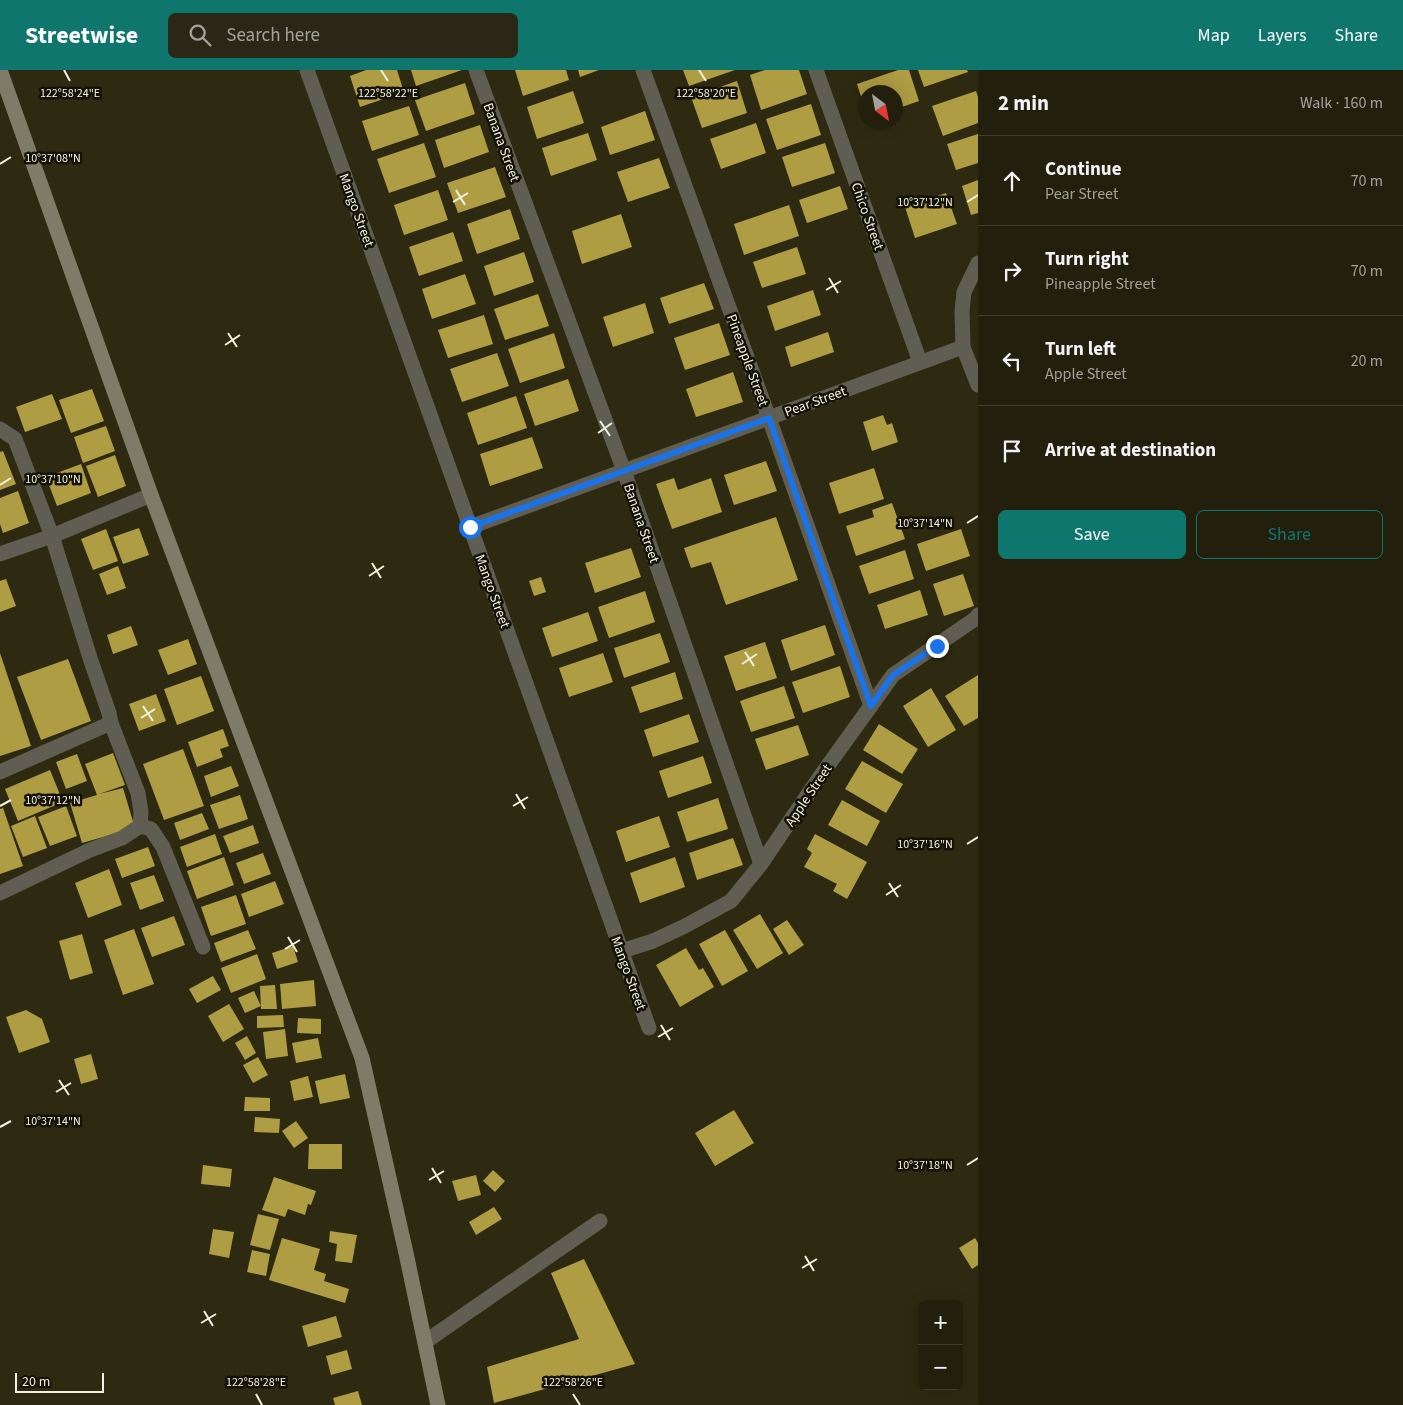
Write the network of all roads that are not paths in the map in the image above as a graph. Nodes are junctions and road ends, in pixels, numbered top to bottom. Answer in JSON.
{"nodes":[{"id":1,"x":0,"y":70,"type":"edge"},
{"id":2,"x":307,"y":70,"type":"edge"},
{"id":3,"x":476,"y":70,"type":"edge"},
{"id":4,"x":643,"y":70,"type":"edge"},
{"id":5,"x":816,"y":70,"type":"edge"},
{"id":6,"x":978,"y":263,"type":"edge"},
{"id":7,"x":963,"y":347,"type":"junction"},
{"id":8,"x":920,"y":362,"type":"junction"},
{"id":9,"x":978,"y":385,"type":"edge"},
{"id":10,"x":769,"y":418,"type":"junction"},
{"id":11,"x":0,"y":429,"type":"edge"},
{"id":12,"x":624,"y":471,"type":"junction"},
{"id":13,"x":151,"y":495,"type":"junction"},
{"id":14,"x":470,"y":527,"type":"junction"},
{"id":15,"x":52,"y":536,"type":"junction"},
{"id":16,"x":0,"y":554,"type":"edge"},
{"id":17,"x":978,"y":615,"type":"edge"},
{"id":18,"x":871,"y":706,"type":"junction"},
{"id":19,"x":111,"y":723,"type":"junction"},
{"id":20,"x":0,"y":772,"type":"edge"},
{"id":21,"x":140,"y":826,"type":"junction"},
{"id":22,"x":762,"y":864,"type":"junction"},
{"id":23,"x":0,"y":893,"type":"edge"},
{"id":24,"x":203,"y":947,"type":"dead end"},
{"id":25,"x":622,"y":951,"type":"junction"},
{"id":26,"x":649,"y":1028,"type":"dead end"},
{"id":27,"x":600,"y":1221,"type":"dead end"},
{"id":28,"x":425,"y":1342,"type":"junction"},
{"id":29,"x":438,"y":1405,"type":"edge"}],
"edges":[{"from":1,"to":13,"type":"street"},
{"from":2,"to":14,"type":"street","name":"Mango Street"},
{"from":3,"to":12,"type":"street","name":"Banana Street"},
{"from":4,"to":10,"type":"street","name":"Pineapple Street"},
{"from":5,"to":8,"type":"street","name":"Chico Street"},
{"from":6,"to":7,"type":"street"},
{"from":7,"to":8,"type":"street","name":"Pear Street"},
{"from":7,"to":9,"type":"street"},
{"from":8,"to":10,"type":"street","name":"Pear Street"},
{"from":10,"to":12,"type":"street","name":"Pear Street"},
{"from":10,"to":18,"type":"street","name":"Pineapple Street"},
{"from":11,"to":15,"type":"street"},
{"from":12,"to":14,"type":"street","name":"Pear Street"},
{"from":12,"to":22,"type":"street","name":"Banana Street"},
{"from":13,"to":15,"type":"street"},
{"from":13,"to":28,"type":"street"},
{"from":14,"to":25,"type":"street","name":"Mango Street"},
{"from":15,"to":16,"type":"street"},
{"from":15,"to":19,"type":"street"},
{"from":17,"to":18,"type":"street","name":"Apple Street"},
{"from":18,"to":22,"type":"street","name":"Apple Street"},
{"from":19,"to":20,"type":"street"},
{"from":19,"to":21,"type":"street"},
{"from":21,"to":23,"type":"street"},
{"from":21,"to":24,"type":"street"},
{"from":22,"to":25,"type":"street","name":"Apple Street"},
{"from":25,"to":26,"type":"street","name":"Mango Street"},
{"from":27,"to":28,"type":"street"},
{"from":28,"to":29,"type":"street"}]}
